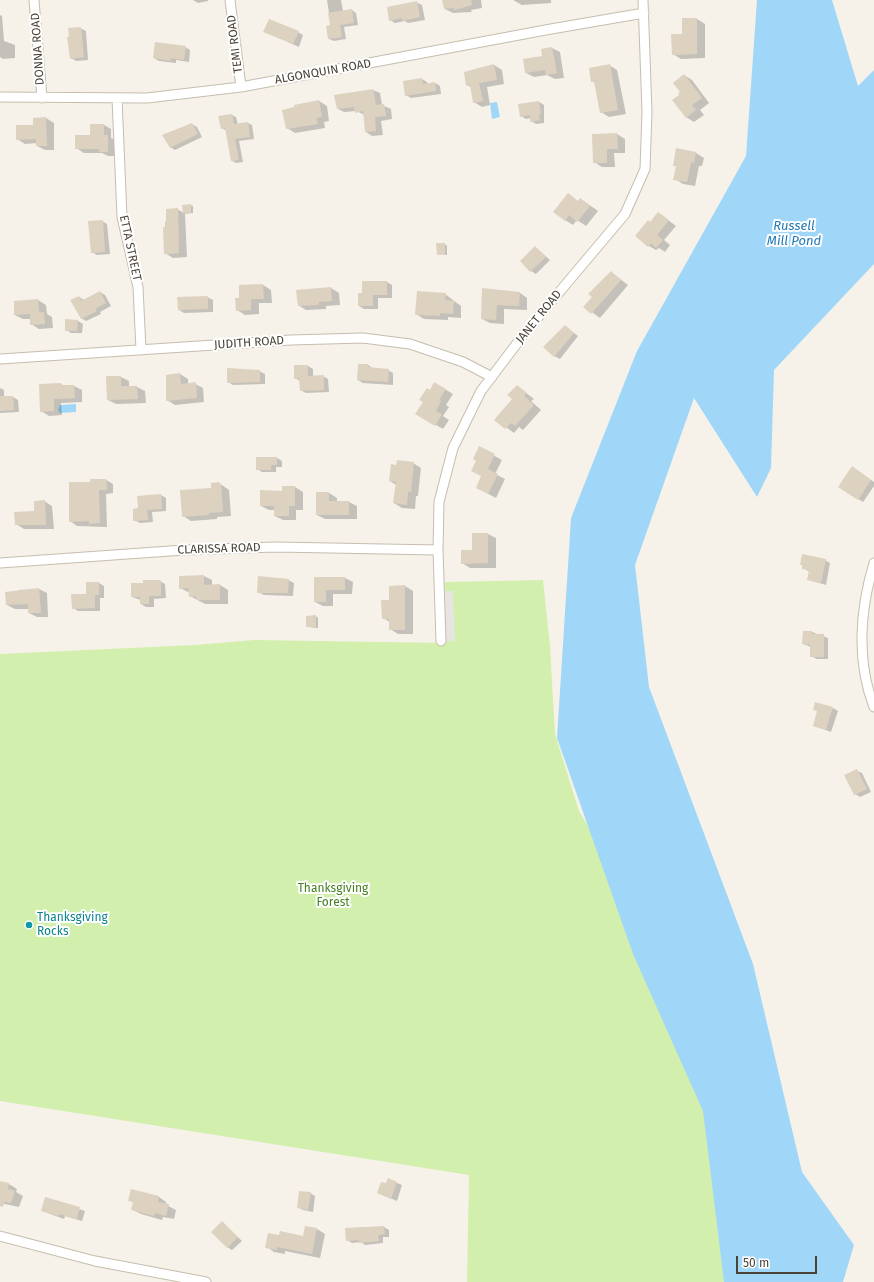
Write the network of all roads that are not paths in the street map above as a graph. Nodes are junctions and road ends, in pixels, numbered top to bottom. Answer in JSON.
{"nodes":[{"id":1,"x":34,"y":0,"type":"edge"},
{"id":2,"x":230,"y":0,"type":"edge"},
{"id":3,"x":643,"y":0,"type":"edge"},
{"id":4,"x":644,"y":13,"type":"junction"},
{"id":5,"x":241,"y":87,"type":"junction"},
{"id":6,"x":0,"y":97,"type":"edge"},
{"id":7,"x":42,"y":98,"type":"junction"},
{"id":8,"x":117,"y":98,"type":"junction"},
{"id":9,"x":140,"y":350,"type":"junction"},
{"id":10,"x":0,"y":359,"type":"edge"},
{"id":11,"x":492,"y":376,"type":"junction"},
{"id":12,"x":438,"y":550,"type":"junction"},
{"id":13,"x":0,"y":563,"type":"edge"},
{"id":14,"x":874,"y":563,"type":"edge"},
{"id":15,"x":441,"y":641,"type":"dead end"},
{"id":16,"x":874,"y":707,"type":"edge"},
{"id":17,"x":0,"y":1236,"type":"edge"},
{"id":18,"x":206,"y":1282,"type":"edge"}],
"edges":[{"from":1,"to":7,"type":"street","name":"DONNA ROAD"},
{"from":2,"to":5,"type":"street","name":"TEMI ROAD"},
{"from":3,"to":4,"type":"street","name":"JANET ROAD"},
{"from":4,"to":5,"type":"street","name":"ALGONQUIN ROAD"},
{"from":4,"to":11,"type":"street","name":"JANET ROAD"},
{"from":5,"to":8,"type":"street","name":"ALGONQUIN ROAD"},
{"from":6,"to":7,"type":"street","name":"ALGONQUIN ROAD"},
{"from":7,"to":8,"type":"street","name":"ALGONQUIN ROAD"},
{"from":8,"to":9,"type":"street","name":"ETTA STREET"},
{"from":9,"to":10,"type":"street","name":"JUDITH ROAD"},
{"from":9,"to":11,"type":"street","name":"JUDITH ROAD"},
{"from":11,"to":12,"type":"street","name":"JANET ROAD"},
{"from":12,"to":13,"type":"street","name":"CLARISSA ROAD"},
{"from":12,"to":15,"type":"street","name":"JANET ROAD"},
{"from":14,"to":16,"type":"street"},
{"from":17,"to":18,"type":"street"}]}
